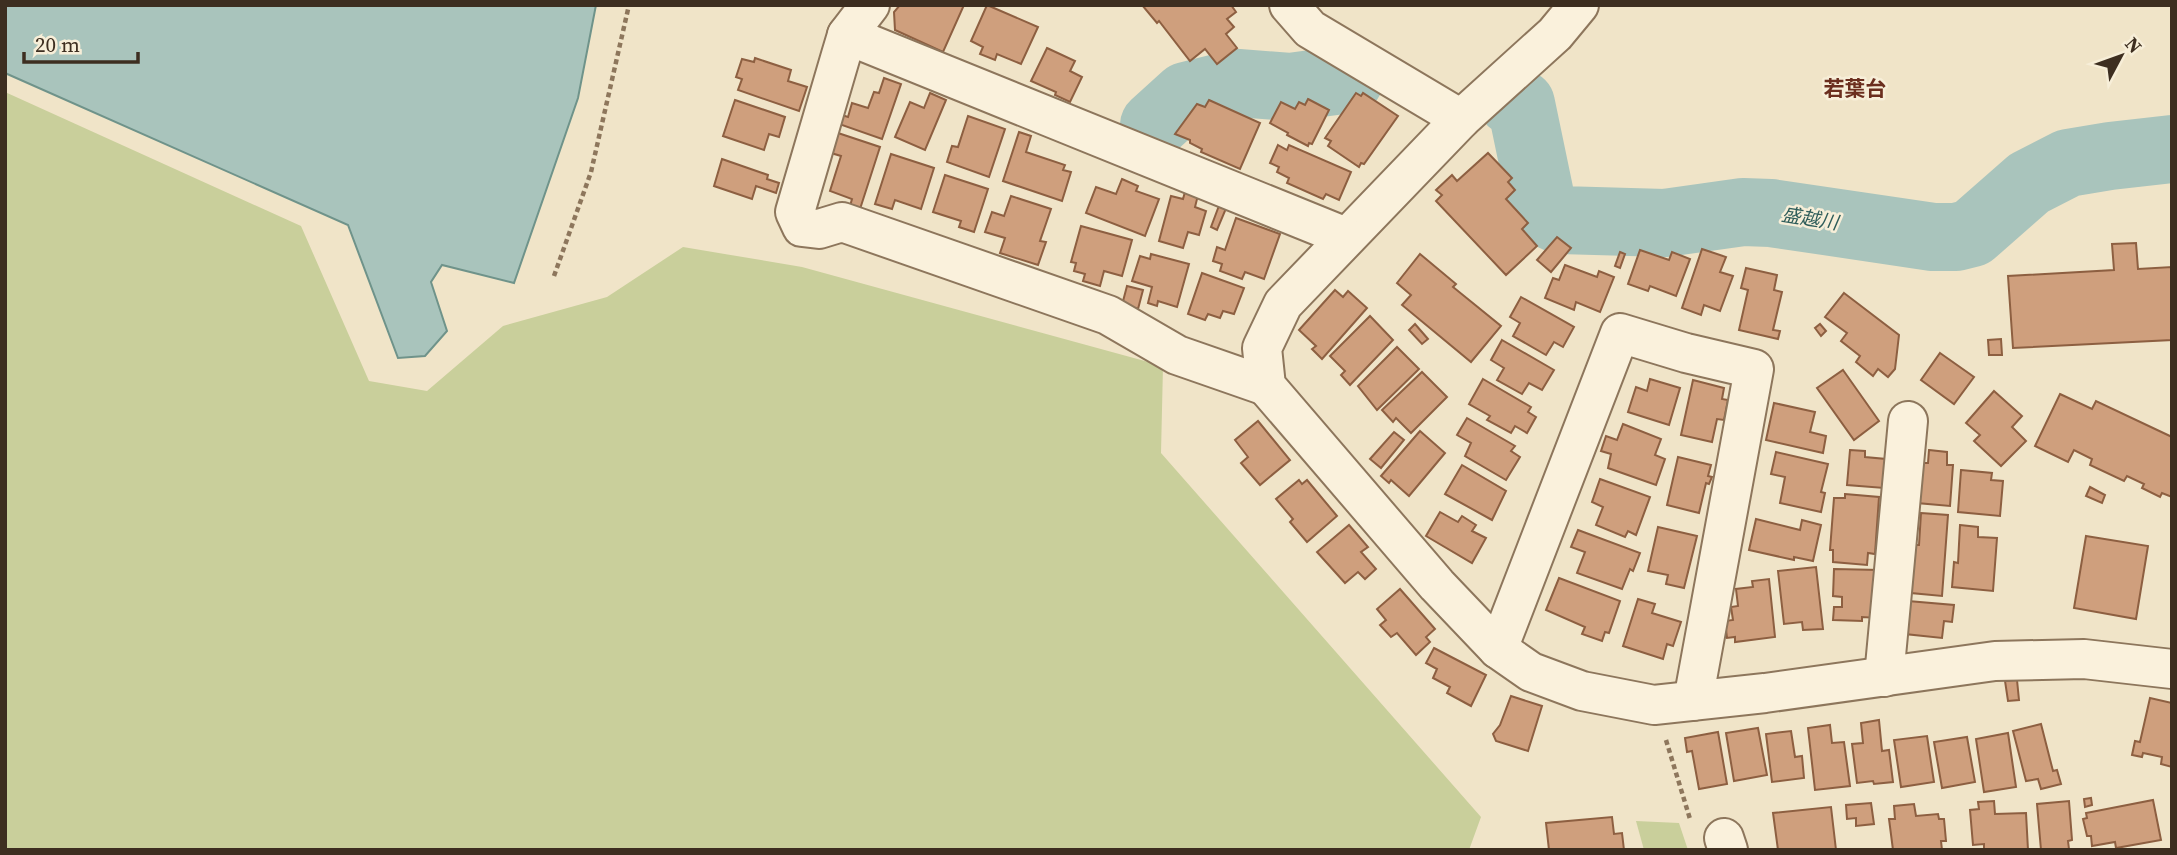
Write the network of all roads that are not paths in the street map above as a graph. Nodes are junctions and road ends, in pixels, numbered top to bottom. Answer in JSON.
{"nodes":[{"id":1,"x":870,"y":5,"type":"edge"},
{"id":2,"x":1289,"y":5,"type":"edge"},
{"id":3,"x":1579,"y":5,"type":"edge"},
{"id":4,"x":847,"y":35,"type":"junction"},
{"id":5,"x":1461,"y":119,"type":"junction"},
{"id":6,"x":1346,"y":237,"type":"junction"},
{"id":7,"x":1266,"y":386,"type":"junction"},
{"id":8,"x":1908,"y":421,"type":"dead end"},
{"id":9,"x":1498,"y":649,"type":"junction"},
{"id":10,"x":2172,"y":669,"type":"edge"},
{"id":11,"x":1884,"y":677,"type":"junction"},
{"id":12,"x":1693,"y":701,"type":"junction"}],
"edges":[{"from":1,"to":4,"type":"street"},
{"from":2,"to":5,"type":"street"},
{"from":3,"to":5,"type":"street"},
{"from":4,"to":6,"type":"street"},
{"from":4,"to":7,"type":"street"},
{"from":5,"to":6,"type":"street"},
{"from":6,"to":7,"type":"street"},
{"from":7,"to":9,"type":"street"},
{"from":8,"to":11,"type":"street"},
{"from":9,"to":12,"type":"street"},
{"from":9,"to":12,"type":"street"},
{"from":10,"to":11,"type":"street"},
{"from":11,"to":12,"type":"street"}]}
